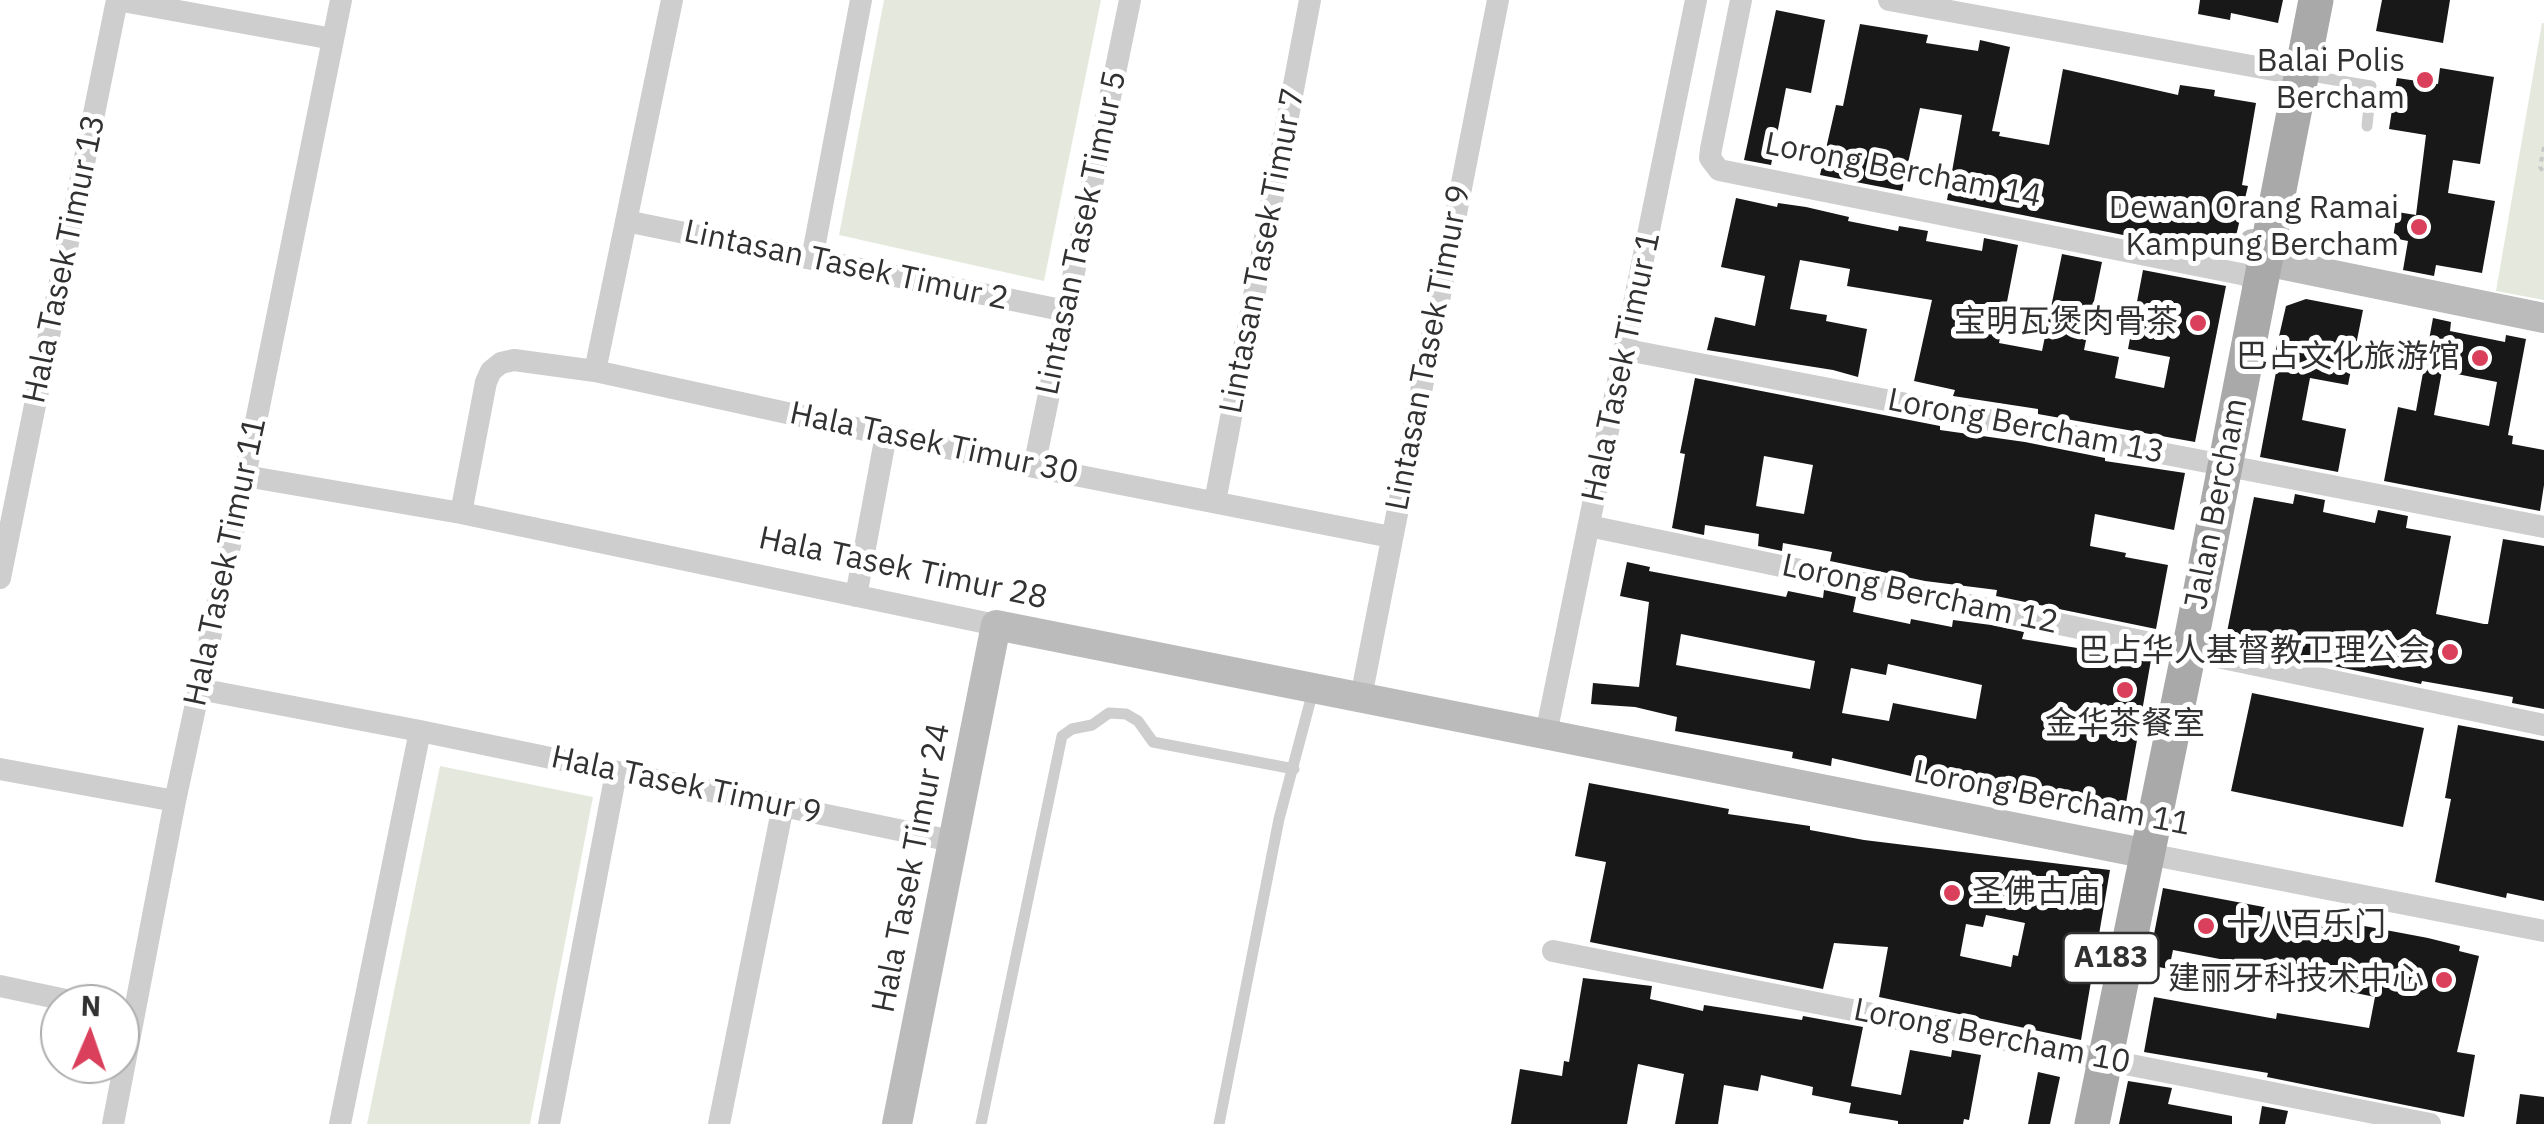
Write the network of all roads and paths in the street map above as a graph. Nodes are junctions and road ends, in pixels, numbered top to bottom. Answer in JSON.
{"nodes":[{"id":1,"x":118,"y":0,"type":"edge"},
{"id":2,"x":341,"y":0,"type":"edge"},
{"id":3,"x":672,"y":0,"type":"edge"},
{"id":4,"x":861,"y":0,"type":"edge"},
{"id":5,"x":1130,"y":0,"type":"edge"},
{"id":6,"x":1310,"y":0,"type":"edge"},
{"id":7,"x":1498,"y":0,"type":"edge"},
{"id":8,"x":1696,"y":0,"type":"edge"},
{"id":9,"x":1740,"y":0,"type":"edge"},
{"id":10,"x":1889,"y":0,"type":"edge"},
{"id":11,"x":2300,"y":0,"type":"edge"},
{"id":12,"x":2316,"y":0,"type":"edge"},
{"id":13,"x":333,"y":39,"type":"junction"},
{"id":14,"x":2293,"y":73,"type":"junction"},
{"id":15,"x":2368,"y":126,"type":"dead end"},
{"id":16,"x":2544,"y":147,"type":"edge"},
{"id":17,"x":2544,"y":173,"type":"edge"},
{"id":18,"x":626,"y":221,"type":"junction"},
{"id":19,"x":812,"y":259,"type":"junction"},
{"id":20,"x":2255,"y":269,"type":"junction"},
{"id":21,"x":1066,"y":311,"type":"junction"},
{"id":22,"x":2544,"y":318,"type":"edge"},
{"id":23,"x":1626,"y":350,"type":"junction"},
{"id":24,"x":594,"y":371,"type":"junction"},
{"id":25,"x":886,"y":435,"type":"junction"},
{"id":26,"x":2217,"y":463,"type":"junction"},
{"id":27,"x":1034,"y":467,"type":"junction"},
{"id":28,"x":246,"y":476,"type":"junction"},
{"id":29,"x":1216,"y":502,"type":"junction"},
{"id":30,"x":461,"y":512,"type":"junction"},
{"id":31,"x":1589,"y":526,"type":"junction"},
{"id":32,"x":2544,"y":527,"type":"edge"},
{"id":33,"x":1391,"y":536,"type":"junction"},
{"id":34,"x":0,"y":575,"type":"edge"},
{"id":35,"x":856,"y":596,"type":"junction"},
{"id":36,"x":996,"y":625,"type":"junction"},
{"id":37,"x":2181,"y":650,"type":"junction"},
{"id":38,"x":1314,"y":687,"type":"junction"},
{"id":39,"x":199,"y":689,"type":"junction"},
{"id":40,"x":1361,"y":697,"type":"junction"},
{"id":41,"x":2544,"y":725,"type":"edge"},
{"id":42,"x":420,"y":730,"type":"junction"},
{"id":43,"x":1546,"y":734,"type":"junction"},
{"id":44,"x":0,"y":768,"type":"edge"},
{"id":45,"x":1294,"y":769,"type":"junction"},
{"id":46,"x":616,"y":773,"type":"junction"},
{"id":47,"x":175,"y":801,"type":"junction"},
{"id":48,"x":783,"y":806,"type":"junction"},
{"id":49,"x":952,"y":841,"type":"junction"},
{"id":50,"x":2140,"y":853,"type":"junction"},
{"id":51,"x":2544,"y":931,"type":"edge"},
{"id":52,"x":1553,"y":951,"type":"dead end"},
{"id":53,"x":134,"y":984,"type":"edge"},
{"id":54,"x":0,"y":986,"type":"edge"},
{"id":55,"x":40,"y":994,"type":"edge"},
{"id":56,"x":2097,"y":1058,"type":"junction"},
{"id":57,"x":118,"y":1084,"type":"edge"},
{"id":58,"x":113,"y":1124,"type":"edge"},
{"id":59,"x":340,"y":1124,"type":"edge"},
{"id":60,"x":549,"y":1124,"type":"edge"},
{"id":61,"x":720,"y":1124,"type":"edge"},
{"id":62,"x":897,"y":1124,"type":"edge"},
{"id":63,"x":981,"y":1124,"type":"edge"},
{"id":64,"x":1218,"y":1124,"type":"edge"},
{"id":65,"x":2076,"y":1124,"type":"edge"},
{"id":66,"x":2092,"y":1124,"type":"edge"},
{"id":67,"x":2430,"y":1124,"type":"edge"}],
"edges":[{"from":1,"to":13,"type":"street"},
{"from":1,"to":34,"type":"street","name":"Hala Tasek Timur 13"},
{"from":2,"to":13,"type":"street","name":"Hala Tasek Timur 11"},
{"from":3,"to":18,"type":"street"},
{"from":4,"to":19,"type":"street"},
{"from":5,"to":21,"type":"street","name":"Lintasan Tasek Timur 5"},
{"from":6,"to":29,"type":"street","name":"Lintasan Tasek Timur 7"},
{"from":7,"to":33,"type":"street","name":"Lintasan Tasek Timur 9"},
{"from":8,"to":23,"type":"street","name":"Hala Tasek Timur 1"},
{"from":9,"to":20,"type":"street","name":"Lorong Bercham 14"},
{"from":10,"to":14,"type":"street"},
{"from":11,"to":14,"type":"main road","name":"Jalan Bercham","number":"A183"},
{"from":12,"to":14,"type":"main road","name":"Jalan Bercham","number":"A183"},
{"from":13,"to":28,"type":"street","name":"Hala Tasek Timur 11"},
{"from":14,"to":15,"type":"lane"},
{"from":14,"to":20,"type":"main road","name":"Jalan Bercham","number":"A183"},
{"from":16,"to":17,"type":"path"},
{"from":18,"to":19,"type":"street","name":"Lintasan Tasek Timur 2"},
{"from":18,"to":24,"type":"street"},
{"from":19,"to":21,"type":"street","name":"Lintasan Tasek Timur 2"},
{"from":20,"to":22,"type":"street","name":"Lorong Bercham 14"},
{"from":20,"to":26,"type":"main road","name":"Jalan Bercham","number":"A183"},
{"from":21,"to":27,"type":"street","name":"Lintasan Tasek Timur 5"},
{"from":23,"to":26,"type":"street","name":"Lorong Bercham 13"},
{"from":23,"to":31,"type":"street","name":"Hala Tasek Timur 1"},
{"from":24,"to":25,"type":"street","name":"Hala Tasek Timur 30"},
{"from":24,"to":30,"type":"street","name":"Hala Tasek Timur 30"},
{"from":25,"to":27,"type":"street","name":"Hala Tasek Timur 30"},
{"from":25,"to":35,"type":"street"},
{"from":26,"to":32,"type":"street","name":"Lorong Bercham 13"},
{"from":26,"to":37,"type":"main road","name":"Jalan Bercham","number":"A183"},
{"from":27,"to":29,"type":"street","name":"Hala Tasek Timur 30"},
{"from":28,"to":30,"type":"street","name":"Hala Tasek Timur 28"},
{"from":28,"to":39,"type":"street","name":"Hala Tasek Timur 11"},
{"from":29,"to":33,"type":"street","name":"Hala Tasek Timur 30"},
{"from":30,"to":35,"type":"street","name":"Hala Tasek Timur 28"},
{"from":31,"to":37,"type":"street","name":"Lorong Bercham 12"},
{"from":31,"to":43,"type":"street","name":"Hala Tasek Timur 1"},
{"from":33,"to":40,"type":"street","name":"Lintasan Tasek Timur 9"},
{"from":35,"to":36,"type":"street","name":"Hala Tasek Timur 28"},
{"from":36,"to":38,"type":"street","name":"Hala Tasek Timur 28"},
{"from":36,"to":49,"type":"street","name":"Hala Tasek Timur 24"},
{"from":37,"to":41,"type":"street","name":"Lorong Bercham 12"},
{"from":37,"to":50,"type":"main road","name":"Jalan Bercham","number":"A183"},
{"from":38,"to":40,"type":"street","name":"Hala Tasek Timur 28"},
{"from":38,"to":45,"type":"lane"},
{"from":39,"to":42,"type":"street","name":"Hala Tasek Timur 9"},
{"from":39,"to":47,"type":"street","name":"Hala Tasek Timur 11"},
{"from":40,"to":43,"type":"street","name":"Hala Tasek Timur 28"},
{"from":42,"to":46,"type":"street","name":"Hala Tasek Timur 9"},
{"from":42,"to":59,"type":"street"},
{"from":43,"to":50,"type":"street","name":"Lorong Bercham 11"},
{"from":44,"to":47,"type":"street"},
{"from":45,"to":63,"type":"lane"},
{"from":45,"to":64,"type":"lane"},
{"from":46,"to":48,"type":"street","name":"Hala Tasek Timur 9"},
{"from":46,"to":60,"type":"street"},
{"from":47,"to":53,"type":"street","name":"Hala Tasek Timur 11"},
{"from":48,"to":49,"type":"street","name":"Hala Tasek Timur 9"},
{"from":48,"to":61,"type":"street"},
{"from":49,"to":62,"type":"street","name":"Hala Tasek Timur 24"},
{"from":50,"to":51,"type":"street","name":"Lorong Bercham 11"},
{"from":50,"to":56,"type":"main road","name":"Jalan Bercham","number":"A183"},
{"from":52,"to":56,"type":"street","name":"Lorong Bercham 10"},
{"from":54,"to":55,"type":"street"},
{"from":56,"to":65,"type":"main road","name":"Jalan Bercham","number":"A183"},
{"from":56,"to":66,"type":"main road","name":"Jalan Bercham","number":"A183"},
{"from":56,"to":67,"type":"street","name":"Lorong Bercham 10"},
{"from":57,"to":58,"type":"street","name":"Hala Tasek Timur 11"}]}
